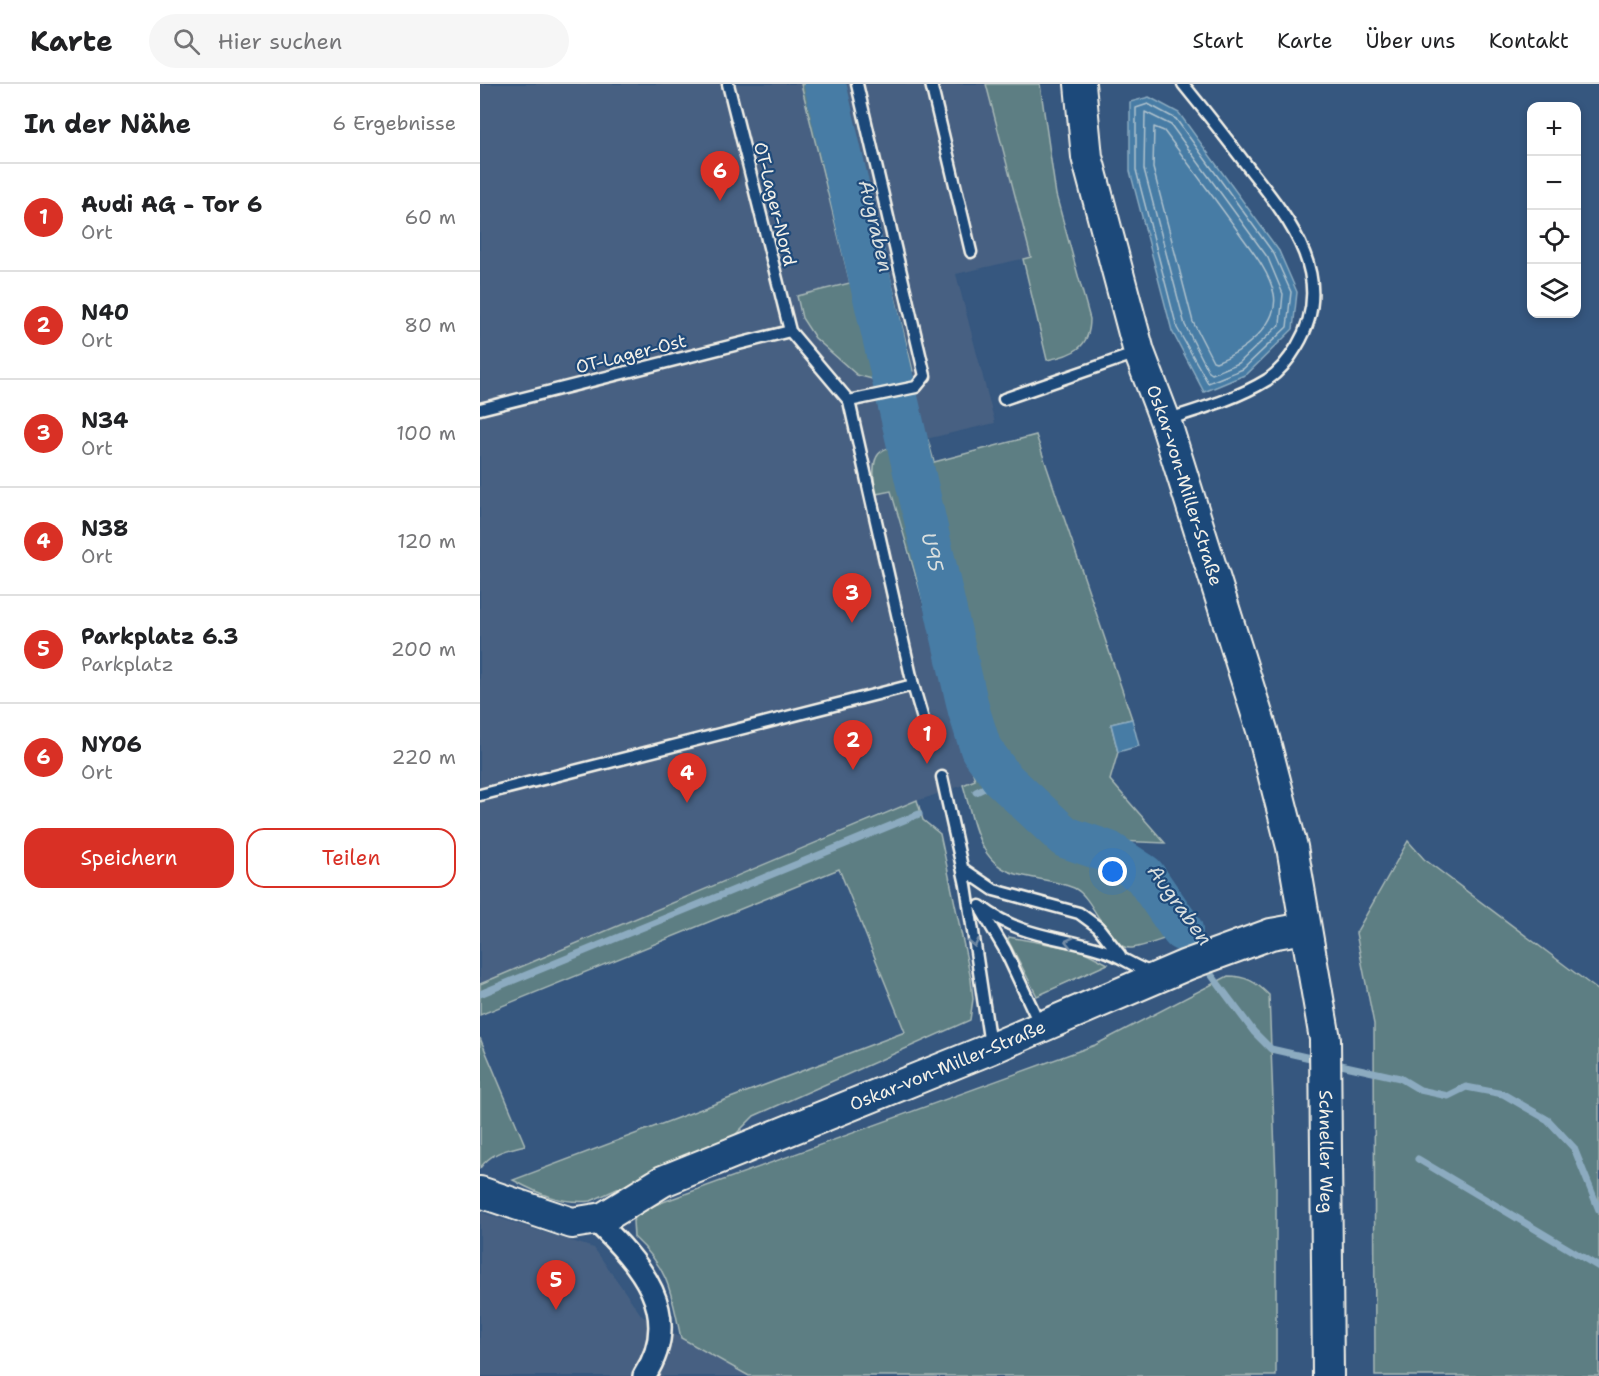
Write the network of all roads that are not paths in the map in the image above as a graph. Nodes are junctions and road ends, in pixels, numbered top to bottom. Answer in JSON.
{"nodes":[{"id":1,"x":728,"y":84,"type":"edge"},
{"id":2,"x":857,"y":84,"type":"edge"},
{"id":3,"x":931,"y":84,"type":"edge"},
{"id":4,"x":1080,"y":84,"type":"edge"},
{"id":5,"x":1183,"y":84,"type":"edge"},
{"id":6,"x":971,"y":252,"type":"dead end"},
{"id":7,"x":789,"y":331,"type":"junction"},
{"id":8,"x":1139,"y":352,"type":"junction"},
{"id":9,"x":1004,"y":399,"type":"dead end"},
{"id":10,"x":849,"y":401,"type":"junction"},
{"id":11,"x":480,"y":409,"type":"edge"},
{"id":12,"x":1166,"y":420,"type":"junction"},
{"id":13,"x":913,"y":685,"type":"junction"},
{"id":14,"x":927,"y":733,"type":"dead end"},
{"id":15,"x":942,"y":777,"type":"dead end"},
{"id":16,"x":480,"y":795,"type":"edge"},
{"id":17,"x":963,"y":869,"type":"junction"},
{"id":18,"x":966,"y":885,"type":"junction"},
{"id":19,"x":980,"y":906,"type":"junction"},
{"id":20,"x":1305,"y":928,"type":"junction"},
{"id":21,"x":1124,"y":959,"type":"junction"},
{"id":22,"x":1174,"y":970,"type":"junction"},
{"id":23,"x":1040,"y":1025,"type":"junction"},
{"id":24,"x":990,"y":1049,"type":"junction"},
{"id":25,"x":480,"y":1192,"type":"edge"},
{"id":26,"x":595,"y":1220,"type":"junction"},
{"id":27,"x":644,"y":1376,"type":"edge"},
{"id":28,"x":1328,"y":1376,"type":"edge"}],
"edges":[{"from":1,"to":7,"type":"lane","name":"OT-Lager-Nord"},
{"from":2,"to":10,"type":"lane"},
{"from":3,"to":6,"type":"lane"},
{"from":4,"to":8,"type":"main road","name":"Oskar-von-Miller-Straße"},
{"from":5,"to":12,"type":"lane"},
{"from":7,"to":10,"type":"lane"},
{"from":7,"to":11,"type":"lane","name":"OT-Lager-Ost"},
{"from":8,"to":9,"type":"lane"},
{"from":8,"to":12,"type":"main road","name":"Oskar-von-Miller-Straße"},
{"from":10,"to":13,"type":"lane"},
{"from":12,"to":20,"type":"main road","name":"Oskar-von-Miller-Straße"},
{"from":13,"to":14,"type":"lane"},
{"from":13,"to":16,"type":"lane"},
{"from":15,"to":17,"type":"lane"},
{"from":17,"to":18,"type":"lane"},
{"from":17,"to":21,"type":"lane"},
{"from":18,"to":19,"type":"lane"},
{"from":18,"to":24,"type":"lane","one_way":true},
{"from":21,"to":19,"type":"lane","one_way":true},
{"from":19,"to":23,"type":"lane"},
{"from":20,"to":22,"type":"main road","name":"Oskar-von-Miller-Straße"},
{"from":20,"to":28,"type":"main road","name":"Schneller Weg"},
{"from":21,"to":22,"type":"lane"},
{"from":22,"to":23,"type":"main road","name":"Oskar-von-Miller-Straße"},
{"from":23,"to":24,"type":"main road","name":"Oskar-von-Miller-Straße"},
{"from":24,"to":26,"type":"main road","name":"Oskar-von-Miller-Straße"},
{"from":25,"to":26,"type":"main road","name":"Oskar-von-Miller-Straße"},
{"from":26,"to":27,"type":"street"}]}
